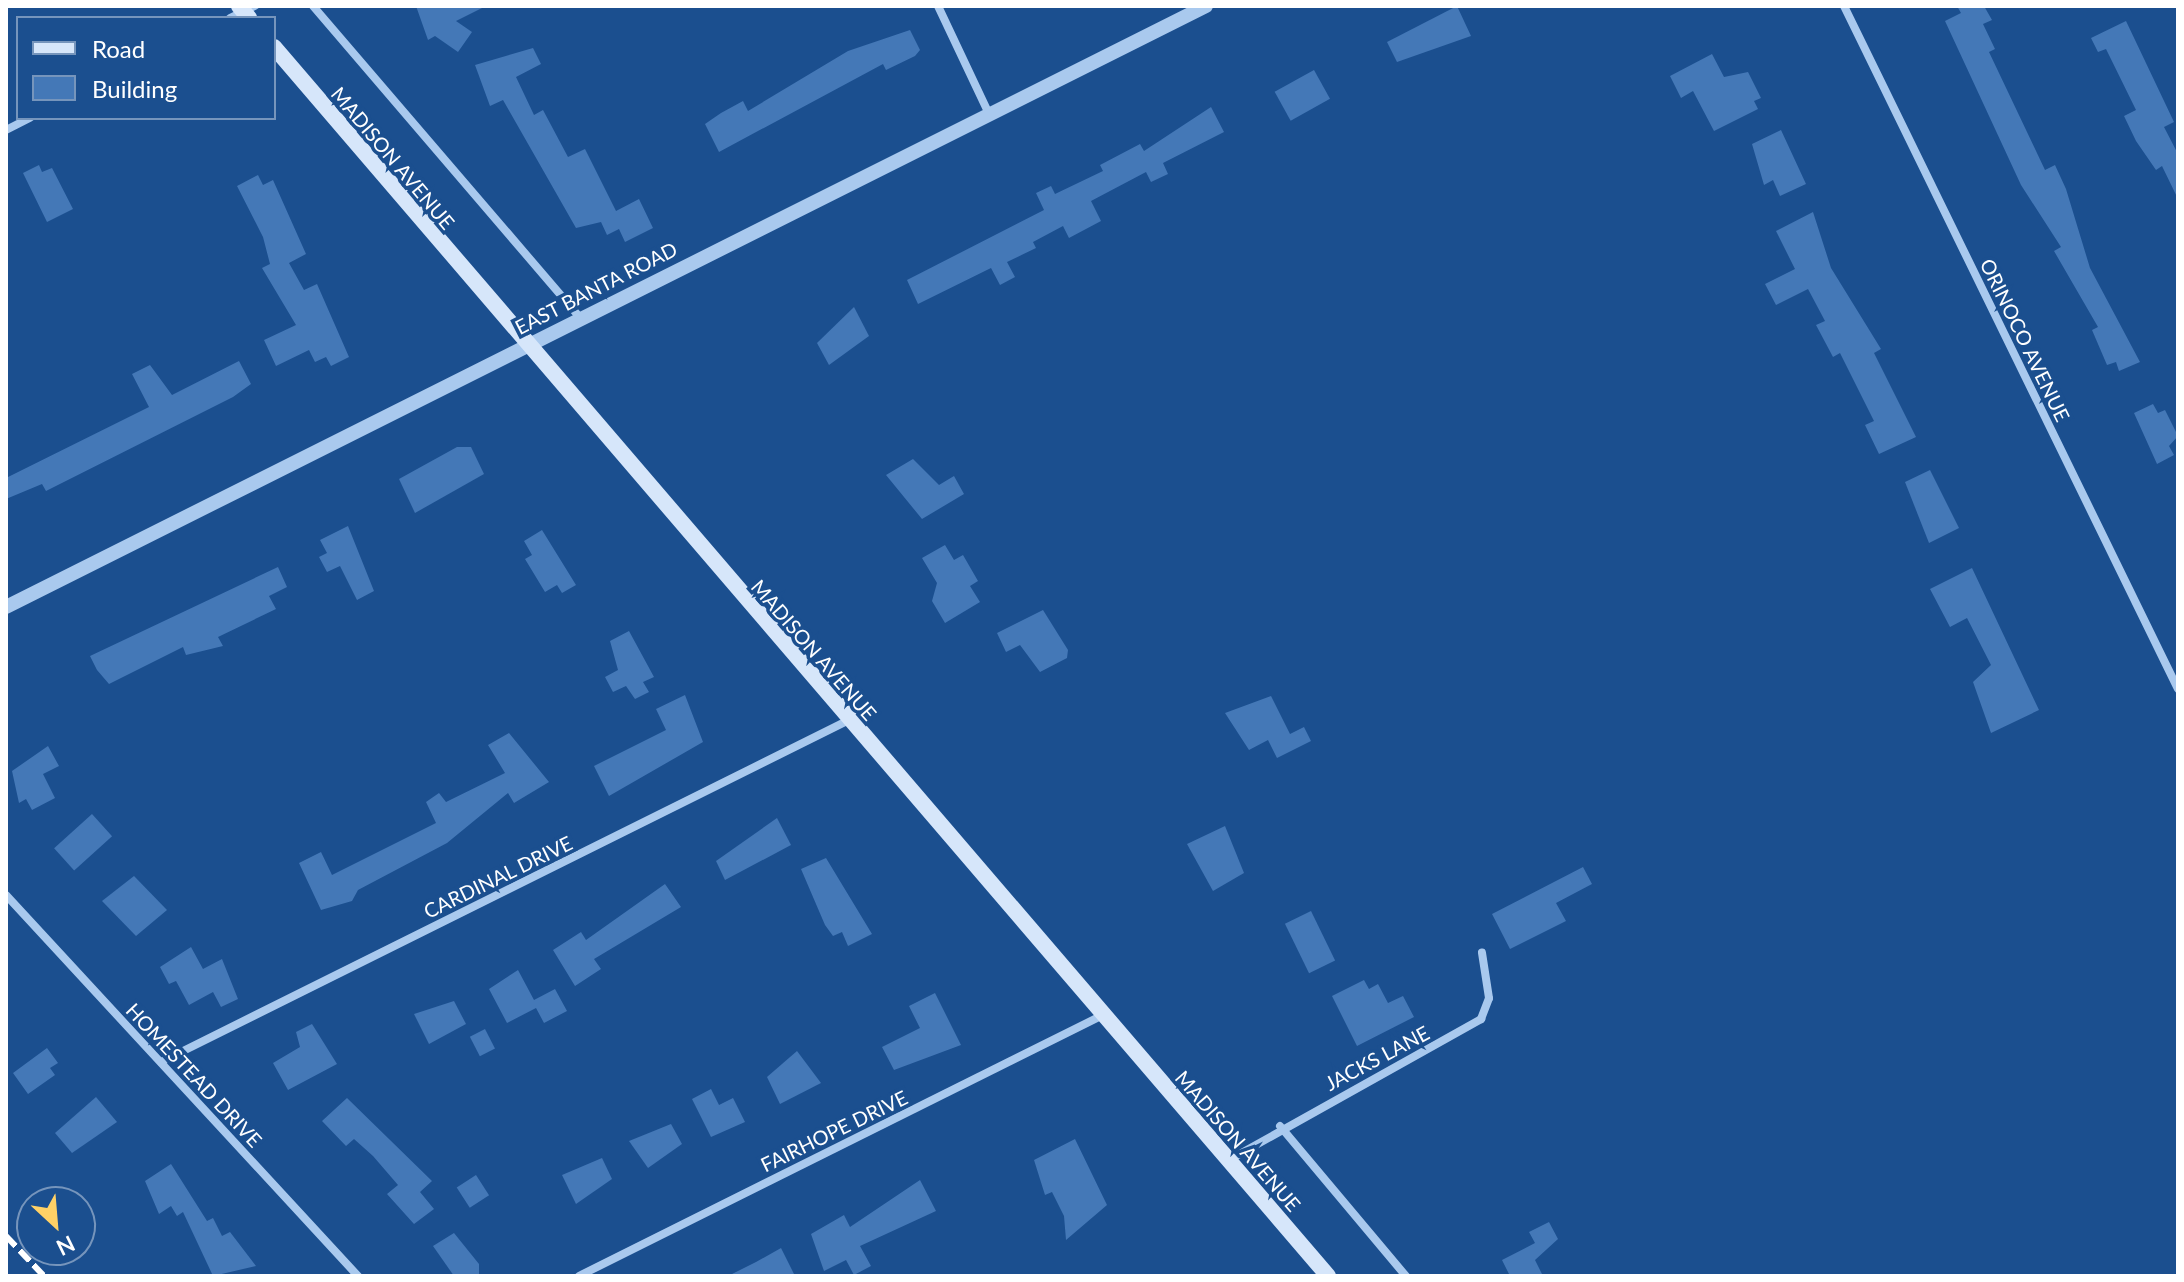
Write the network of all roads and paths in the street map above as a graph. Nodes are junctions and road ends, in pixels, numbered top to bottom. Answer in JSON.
{"nodes":[{"id":1,"x":313,"y":6,"type":"edge"},
{"id":2,"x":938,"y":6,"type":"edge"},
{"id":3,"x":1206,"y":6,"type":"edge"},
{"id":4,"x":1844,"y":6,"type":"edge"},
{"id":5,"x":276,"y":49,"type":"edge"},
{"id":6,"x":989,"y":114,"type":"junction"},
{"id":7,"x":26,"y":120,"type":"edge"},
{"id":8,"x":6,"y":130,"type":"edge"},
{"id":9,"x":580,"y":318,"type":"junction"},
{"id":10,"x":526,"y":346,"type":"junction"},
{"id":11,"x":6,"y":607,"type":"edge"},
{"id":12,"x":2178,"y":689,"type":"edge"},
{"id":13,"x":849,"y":720,"type":"junction"},
{"id":14,"x":6,"y":895,"type":"edge"},
{"id":15,"x":1482,"y":953,"type":"dead end"},
{"id":16,"x":1103,"y":1015,"type":"junction"},
{"id":17,"x":161,"y":1062,"type":"junction"},
{"id":18,"x":1280,"y":1126,"type":"junction"},
{"id":19,"x":1229,"y":1161,"type":"junction"},
{"id":20,"x":358,"y":1276,"type":"edge"},
{"id":21,"x":579,"y":1276,"type":"edge"},
{"id":22,"x":1328,"y":1276,"type":"edge"},
{"id":23,"x":1406,"y":1276,"type":"edge"}],
"edges":[{"from":1,"to":9,"type":"street","name":"MADISON AVENUE"},
{"from":2,"to":6,"type":"street"},
{"from":3,"to":6,"type":"street","name":"EAST BANTA ROAD"},
{"from":4,"to":12,"type":"street","name":"ORINOCO AVENUE"},
{"from":5,"to":10,"type":"main road","name":"MADISON AVENUE"},
{"from":6,"to":9,"type":"street","name":"EAST BANTA ROAD"},
{"from":7,"to":8,"type":"street"},
{"from":9,"to":10,"type":"street","name":"EAST BANTA ROAD"},
{"from":10,"to":11,"type":"street","name":"EAST BANTA ROAD"},
{"from":10,"to":13,"type":"main road","name":"MADISON AVENUE"},
{"from":13,"to":16,"type":"main road","name":"MADISON AVENUE"},
{"from":13,"to":17,"type":"street","name":"CARDINAL DRIVE"},
{"from":14,"to":17,"type":"street","name":"HOMESTEAD DRIVE"},
{"from":15,"to":18,"type":"street","name":"JACKS LANE"},
{"from":16,"to":19,"type":"main road","name":"MADISON AVENUE"},
{"from":16,"to":21,"type":"street","name":"FAIRHOPE DRIVE"},
{"from":17,"to":20,"type":"street","name":"HOMESTEAD DRIVE"},
{"from":18,"to":19,"type":"street","name":"JACKS LANE"},
{"from":18,"to":23,"type":"street","name":"MADISON AVENUE"},
{"from":19,"to":22,"type":"main road","name":"MADISON AVENUE"}]}
